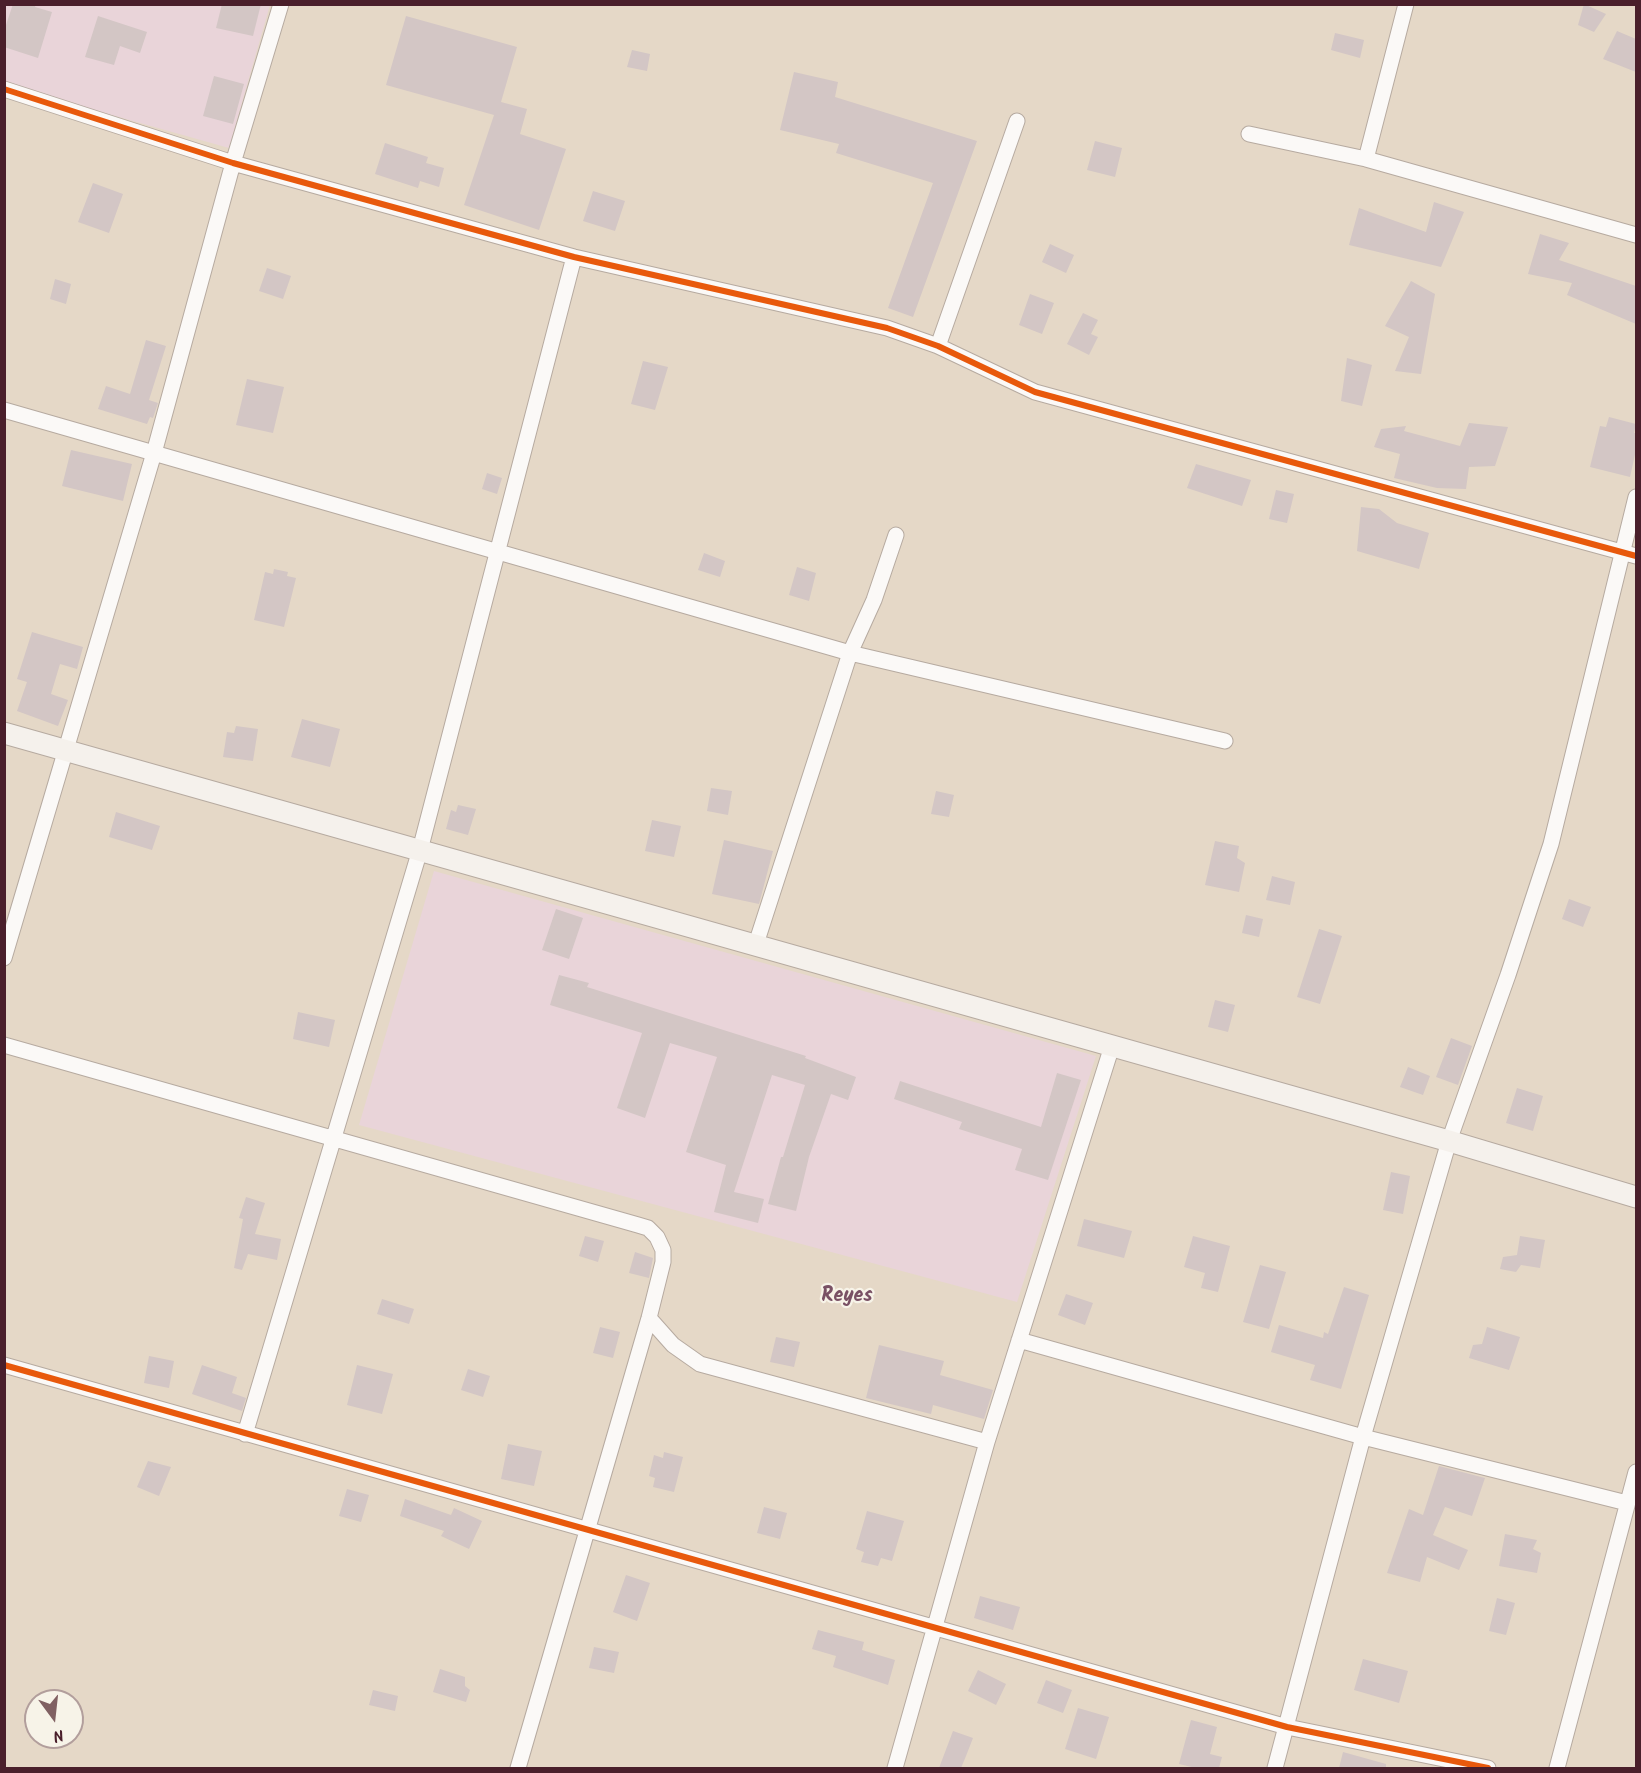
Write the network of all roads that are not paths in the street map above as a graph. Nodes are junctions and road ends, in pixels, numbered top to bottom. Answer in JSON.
{"nodes":[{"id":1,"x":281,"y":4,"type":"edge"},
{"id":2,"x":1406,"y":4,"type":"edge"},
{"id":3,"x":4,"y":88,"type":"edge"},
{"id":4,"x":1017,"y":121,"type":"dead end"},
{"id":5,"x":1249,"y":134,"type":"dead end"},
{"id":6,"x":1366,"y":159,"type":"junction"},
{"id":7,"x":233,"y":163,"type":"junction"},
{"id":8,"x":1636,"y":235,"type":"edge"},
{"id":9,"x":574,"y":257,"type":"junction"},
{"id":10,"x":938,"y":346,"type":"junction"},
{"id":11,"x":4,"y":410,"type":"edge"},
{"id":12,"x":154,"y":453,"type":"junction"},
{"id":13,"x":1636,"y":497,"type":"edge"},
{"id":14,"x":896,"y":535,"type":"dead end"},
{"id":15,"x":497,"y":553,"type":"junction"},
{"id":16,"x":1629,"y":554,"type":"edge"},
{"id":17,"x":850,"y":653,"type":"junction"},
{"id":18,"x":4,"y":733,"type":"edge"},
{"id":19,"x":1225,"y":741,"type":"dead end"},
{"id":20,"x":66,"y":749,"type":"junction"},
{"id":21,"x":420,"y":850,"type":"junction"},
{"id":22,"x":755,"y":947,"type":"junction"},
{"id":23,"x":4,"y":958,"type":"edge"},
{"id":24,"x":4,"y":1045,"type":"edge"},
{"id":25,"x":1112,"y":1046,"type":"junction"},
{"id":26,"x":333,"y":1138,"type":"junction"},
{"id":27,"x":1449,"y":1141,"type":"junction"},
{"id":28,"x":1636,"y":1197,"type":"edge"},
{"id":29,"x":649,"y":1318,"type":"junction"},
{"id":30,"x":1019,"y":1340,"type":"junction"},
{"id":31,"x":4,"y":1365,"type":"edge"},
{"id":32,"x":245,"y":1434,"type":"junction"},
{"id":33,"x":1363,"y":1437,"type":"junction"},
{"id":34,"x":987,"y":1442,"type":"junction"},
{"id":35,"x":1636,"y":1472,"type":"edge"},
{"id":36,"x":1627,"y":1503,"type":"junction"},
{"id":37,"x":589,"y":1529,"type":"junction"},
{"id":38,"x":933,"y":1628,"type":"junction"},
{"id":39,"x":1287,"y":1727,"type":"junction"},
{"id":40,"x":518,"y":1768,"type":"edge"},
{"id":41,"x":895,"y":1768,"type":"edge"},
{"id":42,"x":1275,"y":1768,"type":"edge"},
{"id":43,"x":1488,"y":1768,"type":"edge"},
{"id":44,"x":1557,"y":1768,"type":"edge"}],
"edges":[{"from":1,"to":7,"type":"street"},
{"from":2,"to":6,"type":"street"},
{"from":3,"to":7,"type":"street"},
{"from":4,"to":10,"type":"street"},
{"from":5,"to":6,"type":"street"},
{"from":6,"to":8,"type":"street"},
{"from":7,"to":9,"type":"street"},
{"from":7,"to":12,"type":"street"},
{"from":9,"to":10,"type":"street"},
{"from":9,"to":15,"type":"street"},
{"from":10,"to":16,"type":"street"},
{"from":11,"to":12,"type":"street"},
{"from":12,"to":15,"type":"street"},
{"from":12,"to":20,"type":"street"},
{"from":13,"to":16,"type":"street"},
{"from":14,"to":17,"type":"street"},
{"from":15,"to":17,"type":"street"},
{"from":15,"to":21,"type":"street"},
{"from":16,"to":27,"type":"street"},
{"from":17,"to":19,"type":"street"},
{"from":17,"to":22,"type":"street"},
{"from":18,"to":20,"type":"main road"},
{"from":20,"to":21,"type":"main road"},
{"from":20,"to":23,"type":"street"},
{"from":21,"to":22,"type":"main road"},
{"from":21,"to":26,"type":"street"},
{"from":22,"to":25,"type":"main road"},
{"from":24,"to":26,"type":"street"},
{"from":25,"to":27,"type":"main road"},
{"from":25,"to":30,"type":"street"},
{"from":26,"to":29,"type":"street"},
{"from":26,"to":32,"type":"street"},
{"from":27,"to":28,"type":"main road"},
{"from":27,"to":33,"type":"street"},
{"from":29,"to":34,"type":"street"},
{"from":29,"to":37,"type":"street"},
{"from":30,"to":33,"type":"street"},
{"from":30,"to":34,"type":"street"},
{"from":31,"to":32,"type":"street"},
{"from":32,"to":37,"type":"street"},
{"from":33,"to":36,"type":"street"},
{"from":33,"to":39,"type":"street"},
{"from":34,"to":38,"type":"street"},
{"from":35,"to":36,"type":"street"},
{"from":36,"to":44,"type":"street"},
{"from":37,"to":38,"type":"street"},
{"from":37,"to":40,"type":"street"},
{"from":38,"to":39,"type":"street"},
{"from":38,"to":41,"type":"street"},
{"from":39,"to":42,"type":"street"},
{"from":39,"to":43,"type":"street"}]}
